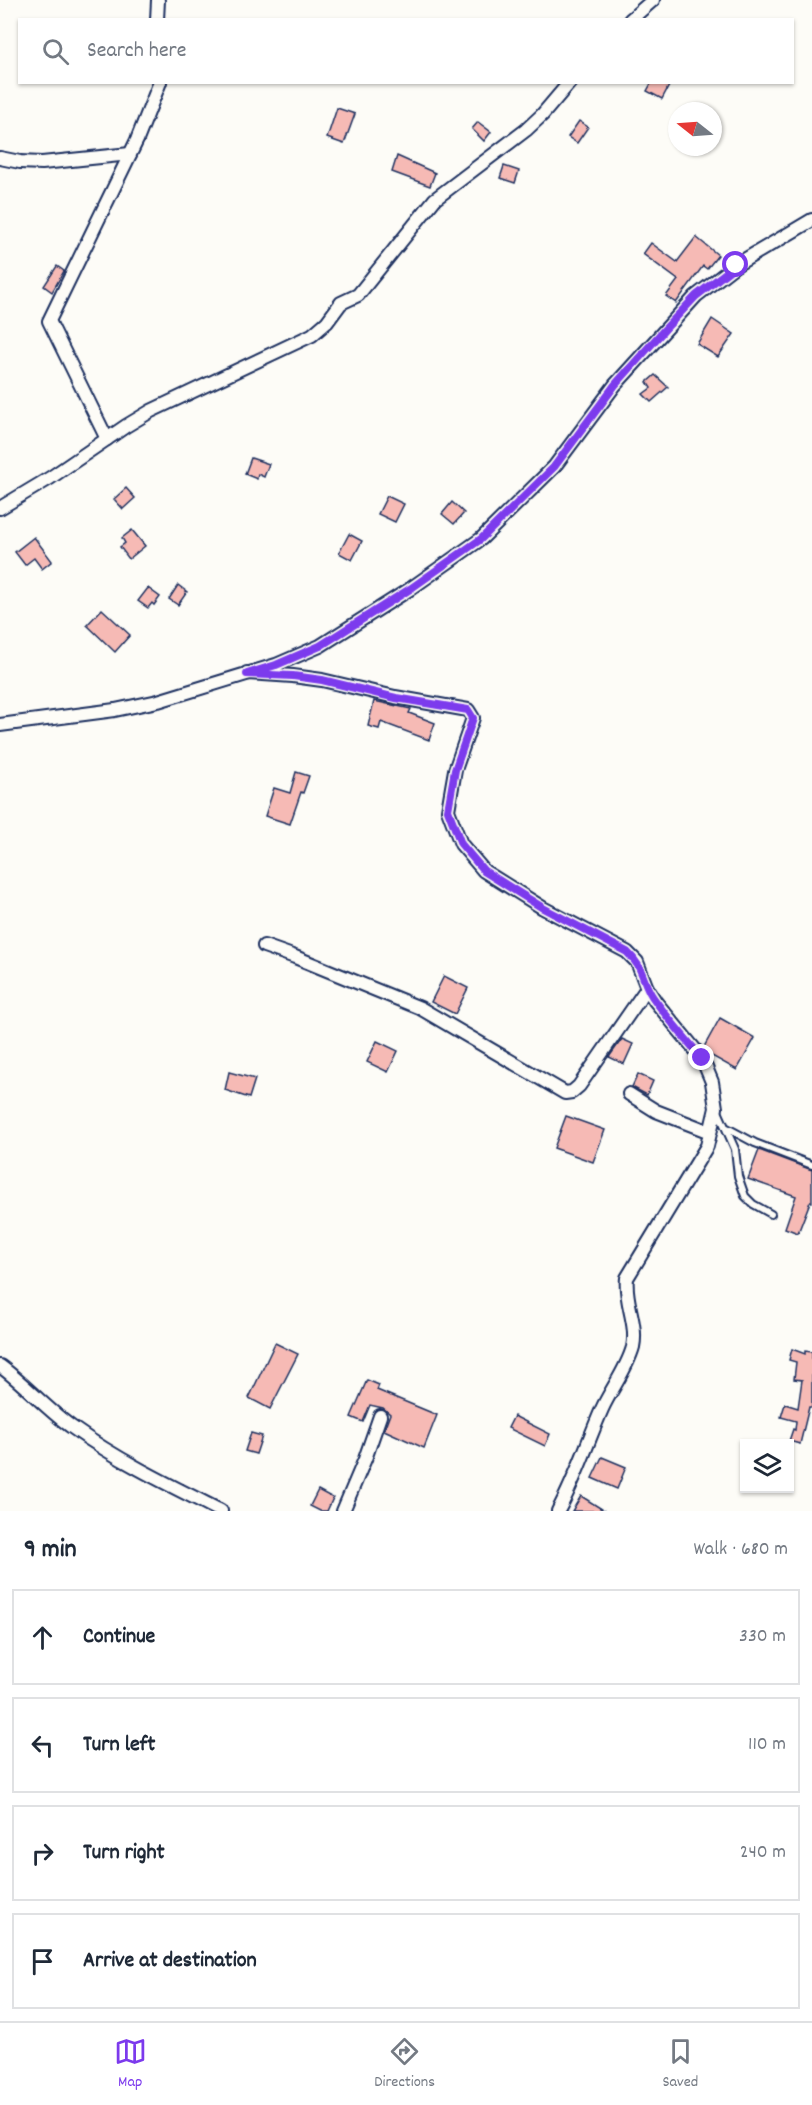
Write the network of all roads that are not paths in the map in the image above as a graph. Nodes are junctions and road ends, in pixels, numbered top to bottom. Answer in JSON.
{"nodes":[{"id":1,"x":158,"y":0,"type":"edge"},
{"id":2,"x":652,"y":0,"type":"edge"},
{"id":3,"x":157,"y":18,"type":"edge"},
{"id":4,"x":632,"y":18,"type":"edge"},
{"id":5,"x":159,"y":84,"type":"edge"},
{"id":6,"x":568,"y":84,"type":"edge"},
{"id":7,"x":130,"y":154,"type":"junction"},
{"id":8,"x":0,"y":158,"type":"edge"},
{"id":9,"x":812,"y":220,"type":"edge"},
{"id":10,"x":107,"y":439,"type":"junction"},
{"id":11,"x":0,"y":508,"type":"edge"},
{"id":12,"x":247,"y":674,"type":"junction"},
{"id":13,"x":0,"y":725,"type":"edge"},
{"id":14,"x":264,"y":946,"type":"dead end"},
{"id":15,"x":647,"y":988,"type":"junction"},
{"id":16,"x":630,"y":1094,"type":"dead end"},
{"id":17,"x":716,"y":1108,"type":"junction"},
{"id":18,"x":726,"y":1127,"type":"junction"},
{"id":19,"x":710,"y":1132,"type":"junction"},
{"id":20,"x":812,"y":1165,"type":"edge"},
{"id":21,"x":771,"y":1214,"type":"dead end"},
{"id":22,"x":0,"y":1366,"type":"edge"},
{"id":23,"x":380,"y":1416,"type":"dead end"},
{"id":24,"x":221,"y":1511,"type":"edge"},
{"id":25,"x":343,"y":1511,"type":"edge"},
{"id":26,"x":558,"y":1511,"type":"edge"}],
"edges":[{"from":1,"to":3,"type":"street"},
{"from":2,"to":4,"type":"street"},
{"from":5,"to":7,"type":"street"},
{"from":6,"to":10,"type":"street"},
{"from":7,"to":8,"type":"street"},
{"from":7,"to":10,"type":"street"},
{"from":9,"to":12,"type":"street"},
{"from":10,"to":11,"type":"street"},
{"from":12,"to":13,"type":"street"},
{"from":12,"to":15,"type":"street"},
{"from":14,"to":15,"type":"street"},
{"from":15,"to":17,"type":"street"},
{"from":16,"to":19,"type":"street"},
{"from":17,"to":18,"type":"lane"},
{"from":17,"to":19,"type":"street"},
{"from":18,"to":20,"type":"lane"},
{"from":18,"to":21,"type":"lane"},
{"from":19,"to":26,"type":"street"},
{"from":22,"to":24,"type":"street"},
{"from":23,"to":25,"type":"street"}]}
